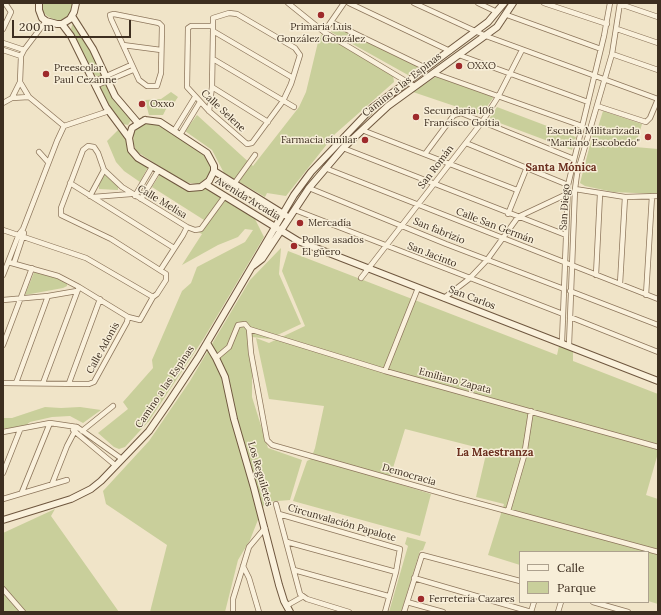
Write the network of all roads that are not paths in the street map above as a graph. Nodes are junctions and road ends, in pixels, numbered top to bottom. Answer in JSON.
{"nodes":[{"id":1,"x":5,"y":3,"type":"edge"},
{"id":2,"x":39,"y":3,"type":"edge"},
{"id":3,"x":76,"y":3,"type":"edge"},
{"id":4,"x":288,"y":3,"type":"edge"},
{"id":5,"x":344,"y":3,"type":"edge"},
{"id":6,"x":349,"y":3,"type":"edge"},
{"id":7,"x":414,"y":3,"type":"edge"},
{"id":8,"x":478,"y":3,"type":"edge"},
{"id":9,"x":504,"y":3,"type":"edge"},
{"id":10,"x":513,"y":3,"type":"edge"},
{"id":11,"x":544,"y":3,"type":"edge"},
{"id":12,"x":610,"y":3,"type":"edge"},
{"id":13,"x":620,"y":3,"type":"edge"},
{"id":14,"x":424,"y":5,"type":"edge"},
{"id":15,"x":497,"y":12,"type":"junction"},
{"id":16,"x":507,"y":14,"type":"junction"},
{"id":17,"x":72,"y":16,"type":"junction"},
{"id":18,"x":658,"y":17,"type":"edge"},
{"id":19,"x":46,"y":21,"type":"junction"},
{"id":20,"x":331,"y":22,"type":"junction"},
{"id":21,"x":62,"y":24,"type":"junction"},
{"id":22,"x":607,"y":24,"type":"junction"},
{"id":23,"x":3,"y":29,"type":"edge"},
{"id":24,"x":213,"y":29,"type":"junction"},
{"id":25,"x":617,"y":29,"type":"junction"},
{"id":26,"x":324,"y":32,"type":"junction"},
{"id":27,"x":476,"y":32,"type":"junction"},
{"id":28,"x":486,"y":36,"type":"junction"},
{"id":29,"x":3,"y":43,"type":"edge"},
{"id":30,"x":658,"y":43,"type":"edge"},
{"id":31,"x":123,"y":45,"type":"junction"},
{"id":32,"x":601,"y":49,"type":"junction"},
{"id":33,"x":3,"y":50,"type":"edge"},
{"id":34,"x":24,"y":50,"type":"junction"},
{"id":35,"x":161,"y":50,"type":"junction"},
{"id":36,"x":522,"y":50,"type":"junction"},
{"id":37,"x":450,"y":51,"type":"junction"},
{"id":38,"x":612,"y":54,"type":"junction"},
{"id":39,"x":459,"y":55,"type":"junction"},
{"id":40,"x":21,"y":56,"type":"junction"},
{"id":41,"x":212,"y":59,"type":"junction"},
{"id":42,"x":131,"y":64,"type":"junction"},
{"id":43,"x":426,"y":68,"type":"junction"},
{"id":44,"x":133,"y":70,"type":"junction"},
{"id":45,"x":658,"y":70,"type":"edge"},
{"id":46,"x":433,"y":73,"type":"junction"},
{"id":47,"x":510,"y":75,"type":"junction"},
{"id":48,"x":594,"y":76,"type":"junction"},
{"id":49,"x":293,"y":78,"type":"junction"},
{"id":50,"x":107,"y":79,"type":"junction"},
{"id":51,"x":406,"y":81,"type":"junction"},
{"id":52,"x":605,"y":81,"type":"junction"},
{"id":53,"x":20,"y":82,"type":"junction"},
{"id":54,"x":94,"y":84,"type":"junction"},
{"id":55,"x":414,"y":86,"type":"junction"},
{"id":56,"x":212,"y":87,"type":"junction"},
{"id":57,"x":498,"y":96,"type":"junction"},
{"id":58,"x":29,"y":97,"type":"junction"},
{"id":59,"x":195,"y":97,"type":"junction"},
{"id":60,"x":12,"y":98,"type":"junction"},
{"id":61,"x":658,"y":99,"type":"edge"},
{"id":62,"x":283,"y":101,"type":"junction"},
{"id":63,"x":200,"y":102,"type":"junction"},
{"id":64,"x":588,"y":102,"type":"junction"},
{"id":65,"x":3,"y":103,"type":"edge"},
{"id":66,"x":597,"y":106,"type":"junction"},
{"id":67,"x":294,"y":107,"type":"dead end"},
{"id":68,"x":109,"y":111,"type":"junction"},
{"id":69,"x":210,"y":111,"type":"junction"},
{"id":70,"x":268,"y":122,"type":"junction"},
{"id":71,"x":482,"y":122,"type":"junction"},
{"id":72,"x":138,"y":123,"type":"junction"},
{"id":73,"x":64,"y":126,"type":"junction"},
{"id":74,"x":582,"y":126,"type":"junction"},
{"id":75,"x":362,"y":130,"type":"junction"},
{"id":76,"x":174,"y":131,"type":"junction"},
{"id":77,"x":180,"y":135,"type":"junction"},
{"id":78,"x":129,"y":138,"type":"junction"},
{"id":79,"x":466,"y":143,"type":"junction"},
{"id":80,"x":343,"y":148,"type":"junction"},
{"id":81,"x":39,"y":152,"type":"dead end"},
{"id":82,"x":425,"y":154,"type":"junction"},
{"id":83,"x":255,"y":156,"type":"dead end"},
{"id":84,"x":574,"y":159,"type":"junction"},
{"id":85,"x":48,"y":162,"type":"junction"},
{"id":86,"x":450,"y":164,"type":"junction"},
{"id":87,"x":152,"y":167,"type":"junction"},
{"id":88,"x":527,"y":167,"type":"junction"},
{"id":89,"x":325,"y":168,"type":"junction"},
{"id":90,"x":104,"y":170,"type":"junction"},
{"id":91,"x":158,"y":171,"type":"junction"},
{"id":92,"x":214,"y":171,"type":"junction"},
{"id":93,"x":70,"y":183,"type":"junction"},
{"id":94,"x":205,"y":184,"type":"junction"},
{"id":95,"x":234,"y":184,"type":"junction"},
{"id":96,"x":434,"y":185,"type":"junction"},
{"id":97,"x":568,"y":185,"type":"junction"},
{"id":98,"x":309,"y":188,"type":"junction"},
{"id":99,"x":575,"y":189,"type":"junction"},
{"id":100,"x":517,"y":190,"type":"junction"},
{"id":101,"x":567,"y":194,"type":"junction"},
{"id":102,"x":600,"y":194,"type":"junction"},
{"id":103,"x":133,"y":195,"type":"junction"},
{"id":104,"x":91,"y":196,"type":"junction"},
{"id":105,"x":108,"y":196,"type":"junction"},
{"id":106,"x":225,"y":196,"type":"junction"},
{"id":107,"x":652,"y":196,"type":"junction"},
{"id":108,"x":658,"y":196,"type":"edge"},
{"id":109,"x":625,"y":197,"type":"junction"},
{"id":110,"x":142,"y":199,"type":"junction"},
{"id":111,"x":104,"y":205,"type":"junction"},
{"id":112,"x":418,"y":206,"type":"junction"},
{"id":113,"x":295,"y":210,"type":"junction"},
{"id":114,"x":283,"y":213,"type":"junction"},
{"id":115,"x":508,"y":214,"type":"junction"},
{"id":116,"x":518,"y":217,"type":"junction"},
{"id":117,"x":290,"y":218,"type":"junction"},
{"id":118,"x":275,"y":226,"type":"junction"},
{"id":119,"x":403,"y":226,"type":"junction"},
{"id":120,"x":187,"y":227,"type":"junction"},
{"id":121,"x":23,"y":229,"type":"junction"},
{"id":122,"x":5,"y":231,"type":"edge"},
{"id":123,"x":281,"y":231,"type":"junction"},
{"id":124,"x":18,"y":234,"type":"junction"},
{"id":125,"x":566,"y":235,"type":"junction"},
{"id":126,"x":24,"y":236,"type":"junction"},
{"id":127,"x":502,"y":239,"type":"junction"},
{"id":128,"x":386,"y":247,"type":"junction"},
{"id":129,"x":174,"y":248,"type":"junction"},
{"id":130,"x":487,"y":260,"type":"junction"},
{"id":131,"x":8,"y":262,"type":"junction"},
{"id":132,"x":565,"y":262,"type":"junction"},
{"id":133,"x":14,"y":263,"type":"junction"},
{"id":134,"x":571,"y":265,"type":"junction"},
{"id":135,"x":252,"y":267,"type":"junction"},
{"id":136,"x":32,"y":268,"type":"junction"},
{"id":137,"x":369,"y":268,"type":"junction"},
{"id":138,"x":161,"y":269,"type":"junction"},
{"id":139,"x":3,"y":275,"type":"edge"},
{"id":140,"x":596,"y":275,"type":"junction"},
{"id":141,"x":361,"y":278,"type":"dead end"},
{"id":142,"x":469,"y":279,"type":"junction"},
{"id":143,"x":620,"y":284,"type":"junction"},
{"id":144,"x":418,"y":288,"type":"junction"},
{"id":145,"x":78,"y":289,"type":"junction"},
{"id":146,"x":564,"y":289,"type":"junction"},
{"id":147,"x":570,"y":291,"type":"junction"},
{"id":148,"x":646,"y":295,"type":"junction"},
{"id":149,"x":48,"y":296,"type":"junction"},
{"id":150,"x":152,"y":296,"type":"junction"},
{"id":151,"x":444,"y":298,"type":"junction"},
{"id":152,"x":20,"y":299,"type":"junction"},
{"id":153,"x":100,"y":299,"type":"junction"},
{"id":154,"x":3,"y":300,"type":"edge"},
{"id":155,"x":658,"y":300,"type":"edge"},
{"id":156,"x":563,"y":314,"type":"junction"},
{"id":157,"x":128,"y":317,"type":"junction"},
{"id":158,"x":570,"y":317,"type":"junction"},
{"id":159,"x":658,"y":325,"type":"edge"},
{"id":160,"x":249,"y":329,"type":"junction"},
{"id":161,"x":562,"y":342,"type":"junction"},
{"id":162,"x":207,"y":343,"type":"junction"},
{"id":163,"x":569,"y":345,"type":"junction"},
{"id":164,"x":3,"y":346,"type":"edge"},
{"id":165,"x":658,"y":352,"type":"edge"},
{"id":166,"x":216,"y":358,"type":"junction"},
{"id":167,"x":385,"y":371,"type":"junction"},
{"id":168,"x":658,"y":381,"type":"edge"},
{"id":169,"x":3,"y":383,"type":"edge"},
{"id":170,"x":16,"y":383,"type":"junction"},
{"id":171,"x":43,"y":383,"type":"junction"},
{"id":172,"x":69,"y":383,"type":"junction"},
{"id":173,"x":113,"y":406,"type":"dead end"},
{"id":174,"x":531,"y":411,"type":"junction"},
{"id":175,"x":50,"y":424,"type":"junction"},
{"id":176,"x":70,"y":425,"type":"junction"},
{"id":177,"x":78,"y":427,"type":"junction"},
{"id":178,"x":20,"y":430,"type":"junction"},
{"id":179,"x":83,"y":430,"type":"junction"},
{"id":180,"x":3,"y":432,"type":"edge"},
{"id":181,"x":74,"y":432,"type":"junction"},
{"id":182,"x":79,"y":435,"type":"junction"},
{"id":183,"x":658,"y":447,"type":"edge"},
{"id":184,"x":122,"y":459,"type":"junction"},
{"id":185,"x":115,"y":465,"type":"junction"},
{"id":186,"x":3,"y":473,"type":"edge"},
{"id":187,"x":67,"y":480,"type":"dead end"},
{"id":188,"x":52,"y":484,"type":"junction"},
{"id":189,"x":22,"y":492,"type":"junction"},
{"id":190,"x":3,"y":499,"type":"edge"},
{"id":191,"x":276,"y":504,"type":"dead end"},
{"id":192,"x":508,"y":511,"type":"junction"},
{"id":193,"x":279,"y":514,"type":"junction"},
{"id":194,"x":3,"y":520,"type":"edge"},
{"id":195,"x":265,"y":528,"type":"junction"},
{"id":196,"x":287,"y":542,"type":"junction"},
{"id":197,"x":658,"y":552,"type":"edge"},
{"id":198,"x":243,"y":566,"type":"junction"},
{"id":199,"x":294,"y":570,"type":"junction"},
{"id":200,"x":396,"y":572,"type":"junction"},
{"id":201,"x":414,"y":578,"type":"junction"},
{"id":202,"x":519,"y":581,"type":"edge"},
{"id":203,"x":3,"y":589,"type":"edge"},
{"id":204,"x":388,"y":596,"type":"junction"},
{"id":205,"x":302,"y":597,"type":"junction"},
{"id":206,"x":407,"y":602,"type":"junction"},
{"id":207,"x":596,"y":603,"type":"edge"},
{"id":208,"x":286,"y":606,"type":"junction"},
{"id":209,"x":23,"y":612,"type":"edge"},
{"id":210,"x":233,"y":612,"type":"edge"},
{"id":211,"x":259,"y":612,"type":"edge"},
{"id":212,"x":290,"y":612,"type":"edge"},
{"id":213,"x":349,"y":612,"type":"edge"},
{"id":214,"x":384,"y":612,"type":"edge"},
{"id":215,"x":404,"y":612,"type":"edge"},
{"id":216,"x":443,"y":612,"type":"edge"},
{"id":217,"x":531,"y":612,"type":"edge"},
{"id":218,"x":628,"y":612,"type":"edge"}],
"edges":[{"from":1,"to":23,"type":"street"},
{"from":2,"to":19,"type":"street"},
{"from":3,"to":17,"type":"street"},
{"from":4,"to":26,"type":"street"},
{"from":5,"to":20,"type":"street"},
{"from":6,"to":37,"type":"street"},
{"from":7,"to":14,"type":"street"},
{"from":8,"to":15,"type":"street"},
{"from":9,"to":15,"type":"street","name":"Camino a las Espinas"},
{"from":10,"to":16,"type":"street","name":"Camino a las Espinas"},
{"from":11,"to":22,"type":"street"},
{"from":12,"to":22,"type":"street","name":"San Diego"},
{"from":13,"to":18,"type":"street"},
{"from":13,"to":25,"type":"street","name":"San Diego"},
{"from":14,"to":27,"type":"street"},
{"from":15,"to":27,"type":"street","name":"Camino a las Espinas"},
{"from":16,"to":28,"type":"street","name":"Camino a las Espinas"},
{"from":16,"to":32,"type":"street"},
{"from":17,"to":21,"type":"street"},
{"from":17,"to":50,"type":"street"},
{"from":19,"to":21,"type":"street"},
{"from":19,"to":34,"type":"street"},
{"from":20,"to":26,"type":"street"},
{"from":20,"to":43,"type":"street"},
{"from":21,"to":54,"type":"street"},
{"from":22,"to":32,"type":"street","name":"San Diego"},
{"from":24,"to":41,"type":"street"},
{"from":24,"to":49,"type":"street"},
{"from":24,"to":49,"type":"street","name":"Calle Selene"},
{"from":24,"to":59,"type":"street","name":"Calle Selene"},
{"from":25,"to":30,"type":"street"},
{"from":25,"to":38,"type":"street","name":"San Diego"},
{"from":26,"to":51,"type":"street"},
{"from":27,"to":28,"type":"street"},
{"from":27,"to":37,"type":"street","name":"Camino a las Espinas"},
{"from":28,"to":36,"type":"street"},
{"from":28,"to":39,"type":"street","name":"Camino a las Espinas"},
{"from":29,"to":34,"type":"street"},
{"from":31,"to":35,"type":"street"},
{"from":31,"to":35,"type":"street"},
{"from":31,"to":42,"type":"street"},
{"from":32,"to":48,"type":"street","name":"San Diego"},
{"from":33,"to":40,"type":"street"},
{"from":34,"to":40,"type":"street"},
{"from":35,"to":44,"type":"street"},
{"from":36,"to":47,"type":"street","name":"San Román"},
{"from":36,"to":48,"type":"street"},
{"from":37,"to":43,"type":"street","name":"Camino a las Espinas"},
{"from":38,"to":45,"type":"street"},
{"from":38,"to":52,"type":"street","name":"San Diego"},
{"from":39,"to":46,"type":"street","name":"Camino a las Espinas"},
{"from":39,"to":47,"type":"street"},
{"from":40,"to":53,"type":"street"},
{"from":41,"to":56,"type":"street"},
{"from":41,"to":62,"type":"street"},
{"from":42,"to":44,"type":"street"},
{"from":42,"to":50,"type":"street"},
{"from":43,"to":51,"type":"street","name":"Camino a las Espinas"},
{"from":44,"to":50,"type":"street"},
{"from":46,"to":55,"type":"street","name":"Camino a las Espinas"},
{"from":46,"to":57,"type":"street"},
{"from":47,"to":57,"type":"street","name":"San Román"},
{"from":47,"to":64,"type":"street"},
{"from":48,"to":52,"type":"street"},
{"from":48,"to":64,"type":"street","name":"San Diego"},
{"from":49,"to":62,"type":"street","name":"Calle Selene"},
{"from":50,"to":54,"type":"street"},
{"from":50,"to":72,"type":"street"},
{"from":51,"to":55,"type":"street"},
{"from":51,"to":114,"type":"street","name":"Camino a las Espinas"},
{"from":52,"to":61,"type":"street"},
{"from":52,"to":66,"type":"street","name":"San Diego"},
{"from":53,"to":58,"type":"street"},
{"from":53,"to":60,"type":"street"},
{"from":54,"to":68,"type":"street"},
{"from":55,"to":75,"type":"street","name":"Camino a las Espinas"},
{"from":56,"to":69,"type":"street"},
{"from":56,"to":70,"type":"street"},
{"from":57,"to":71,"type":"street","name":"San Román"},
{"from":57,"to":74,"type":"street"},
{"from":58,"to":60,"type":"street"},
{"from":58,"to":73,"type":"street"},
{"from":59,"to":63,"type":"street","name":"Calle Selene"},
{"from":59,"to":76,"type":"street"},
{"from":60,"to":65,"type":"street"},
{"from":61,"to":66,"type":"street"},
{"from":62,"to":67,"type":"street"},
{"from":62,"to":70,"type":"street","name":"Calle Selene"},
{"from":63,"to":69,"type":"street","name":"Calle Selene"},
{"from":63,"to":77,"type":"street"},
{"from":64,"to":74,"type":"street","name":"San Diego"},
{"from":66,"to":99,"type":"street","name":"San Diego"},
{"from":68,"to":73,"type":"street"},
{"from":68,"to":78,"type":"street"},
{"from":69,"to":70,"type":"street","name":"Calle Selene"},
{"from":71,"to":79,"type":"street","name":"San Román"},
{"from":71,"to":82,"type":"street"},
{"from":71,"to":84,"type":"street"},
{"from":72,"to":76,"type":"street"},
{"from":72,"to":78,"type":"street"},
{"from":73,"to":85,"type":"street"},
{"from":74,"to":84,"type":"street","name":"San Diego"},
{"from":75,"to":80,"type":"street","name":"Camino a las Espinas"},
{"from":75,"to":82,"type":"street"},
{"from":76,"to":77,"type":"street"},
{"from":77,"to":92,"type":"street"},
{"from":78,"to":87,"type":"street"},
{"from":79,"to":86,"type":"street","name":"San Román"},
{"from":79,"to":88,"type":"street"},
{"from":80,"to":89,"type":"street","name":"Camino a las Espinas"},
{"from":80,"to":96,"type":"street"},
{"from":81,"to":85,"type":"street"},
{"from":82,"to":86,"type":"street"},
{"from":83,"to":95,"type":"street"},
{"from":84,"to":97,"type":"street","name":"San Diego"},
{"from":85,"to":121,"type":"street"},
{"from":86,"to":96,"type":"street","name":"San Román"},
{"from":86,"to":100,"type":"street"},
{"from":87,"to":91,"type":"street"},
{"from":87,"to":103,"type":"street"},
{"from":88,"to":97,"type":"street"},
{"from":88,"to":100,"type":"street"},
{"from":89,"to":98,"type":"street","name":"Camino a las Espinas"},
{"from":89,"to":112,"type":"street","name":"Calle San Germán"},
{"from":90,"to":93,"type":"street","name":"Calle Melisa"},
{"from":90,"to":103,"type":"street","name":"Calle Melisa"},
{"from":90,"to":104,"type":"street"},
{"from":91,"to":94,"type":"street"},
{"from":91,"to":110,"type":"street"},
{"from":92,"to":94,"type":"street"},
{"from":92,"to":95,"type":"street","name":"Avenida Arcadia"},
{"from":93,"to":104,"type":"street"},
{"from":93,"to":138,"type":"street","name":"Calle Melisa"},
{"from":94,"to":106,"type":"street","name":"Avenida Arcadia"},
{"from":95,"to":114,"type":"street","name":"Avenida Arcadia"},
{"from":96,"to":112,"type":"street","name":"San Román"},
{"from":96,"to":115,"type":"street"},
{"from":97,"to":101,"type":"street","name":"San Diego"},
{"from":98,"to":113,"type":"street","name":"Camino a las Espinas"},
{"from":98,"to":119,"type":"street","name":"San fabrizio"},
{"from":99,"to":102,"type":"street"},
{"from":99,"to":134,"type":"street","name":"San Diego"},
{"from":100,"to":115,"type":"street"},
{"from":101,"to":116,"type":"street"},
{"from":101,"to":125,"type":"street","name":"San Diego"},
{"from":102,"to":109,"type":"street"},
{"from":102,"to":140,"type":"street"},
{"from":103,"to":105,"type":"street"},
{"from":103,"to":110,"type":"street","name":"Calle Melisa"},
{"from":104,"to":105,"type":"street"},
{"from":104,"to":111,"type":"street"},
{"from":105,"to":111,"type":"street"},
{"from":106,"to":118,"type":"street","name":"Avenida Arcadia"},
{"from":106,"to":120,"type":"street"},
{"from":107,"to":108,"type":"street"},
{"from":107,"to":109,"type":"street"},
{"from":107,"to":148,"type":"street"},
{"from":109,"to":143,"type":"street"},
{"from":110,"to":120,"type":"street","name":"Calle Melisa"},
{"from":111,"to":129,"type":"street"},
{"from":112,"to":119,"type":"street","name":"San Román"},
{"from":112,"to":127,"type":"street","name":"Calle San Germán"},
{"from":113,"to":117,"type":"street","name":"Camino a las Espinas"},
{"from":113,"to":128,"type":"street","name":"San Jacinto"},
{"from":114,"to":117,"type":"street","name":"Avenida Arcadia"},
{"from":114,"to":118,"type":"street","name":"Camino a las Espinas"},
{"from":115,"to":116,"type":"street"},
{"from":116,"to":125,"type":"street"},
{"from":116,"to":127,"type":"street"},
{"from":117,"to":123,"type":"street","name":"Camino a las Espinas"},
{"from":118,"to":123,"type":"street","name":"Avenida Arcadia"},
{"from":118,"to":135,"type":"street","name":"Camino a las Espinas"},
{"from":119,"to":128,"type":"street","name":"San Román"},
{"from":119,"to":130,"type":"street","name":"San fabrizio"},
{"from":120,"to":129,"type":"street","name":"Calle Melisa"},
{"from":121,"to":124,"type":"street"},
{"from":121,"to":126,"type":"street"},
{"from":122,"to":124,"type":"street"},
{"from":123,"to":135,"type":"street","name":"Camino a las Espinas"},
{"from":123,"to":137,"type":"street","name":"San Carlos"},
{"from":124,"to":126,"type":"street"},
{"from":124,"to":131,"type":"street"},
{"from":125,"to":132,"type":"street","name":"San Diego"},
{"from":126,"to":133,"type":"street"},
{"from":126,"to":150,"type":"street"},
{"from":127,"to":130,"type":"street"},
{"from":127,"to":132,"type":"street","name":"Calle San Germán"},
{"from":128,"to":137,"type":"street","name":"San Román"},
{"from":128,"to":142,"type":"street","name":"San Jacinto"},
{"from":129,"to":138,"type":"street","name":"Calle Melisa"},
{"from":130,"to":142,"type":"street"},
{"from":130,"to":146,"type":"street","name":"San fabrizio"},
{"from":131,"to":133,"type":"street","name":"Calle Adonis"},
{"from":131,"to":139,"type":"street"},
{"from":132,"to":134,"type":"street","name":"Calle San Germán"},
{"from":132,"to":146,"type":"street","name":"San Diego"},
{"from":133,"to":136,"type":"street","name":"Calle Adonis"},
{"from":134,"to":140,"type":"street","name":"Calle San Germán"},
{"from":134,"to":147,"type":"street","name":"San Diego"},
{"from":135,"to":162,"type":"street","name":"Camino a las Espinas"},
{"from":136,"to":145,"type":"street","name":"Calle Adonis"},
{"from":136,"to":152,"type":"street"},
{"from":137,"to":141,"type":"street","name":"San Román"},
{"from":137,"to":144,"type":"street","name":"San Carlos"},
{"from":138,"to":150,"type":"street"},
{"from":140,"to":143,"type":"street","name":"Calle San Germán"},
{"from":142,"to":151,"type":"street"},
{"from":142,"to":156,"type":"street","name":"San Jacinto"},
{"from":143,"to":148,"type":"street","name":"Calle San Germán"},
{"from":144,"to":151,"type":"street","name":"San Carlos"},
{"from":144,"to":167,"type":"street"},
{"from":145,"to":149,"type":"street"},
{"from":145,"to":153,"type":"street","name":"Calle Adonis"},
{"from":145,"to":171,"type":"street"},
{"from":146,"to":156,"type":"street","name":"San Diego"},
{"from":147,"to":158,"type":"street","name":"San Diego"},
{"from":147,"to":159,"type":"street"},
{"from":148,"to":155,"type":"street","name":"Calle San Germán"},
{"from":149,"to":152,"type":"street"},
{"from":149,"to":170,"type":"street"},
{"from":150,"to":157,"type":"street"},
{"from":151,"to":161,"type":"street","name":"San Carlos"},
{"from":152,"to":154,"type":"street"},
{"from":152,"to":164,"type":"street"},
{"from":153,"to":157,"type":"street","name":"Calle Adonis"},
{"from":153,"to":172,"type":"street"},
{"from":156,"to":161,"type":"street","name":"San Diego"},
{"from":157,"to":172,"type":"street","name":"Calle Adonis"},
{"from":158,"to":163,"type":"street","name":"San Diego"},
{"from":158,"to":165,"type":"street"},
{"from":160,"to":166,"type":"street"},
{"from":160,"to":167,"type":"street","name":"Emiliano Zapata"},
{"from":160,"to":192,"type":"street","name":"Democracia"},
{"from":161,"to":163,"type":"street","name":"San Carlos"},
{"from":162,"to":166,"type":"street","name":"Los Reguiletes"},
{"from":162,"to":184,"type":"street","name":"Camino a las Espinas"},
{"from":163,"to":168,"type":"street","name":"San Carlos"},
{"from":166,"to":195,"type":"street","name":"Los Reguiletes"},
{"from":167,"to":174,"type":"street","name":"Emiliano Zapata"},
{"from":169,"to":170,"type":"street","name":"Calle Adonis"},
{"from":170,"to":171,"type":"street","name":"Calle Adonis"},
{"from":171,"to":172,"type":"street","name":"Calle Adonis"},
{"from":173,"to":179,"type":"street"},
{"from":174,"to":183,"type":"street","name":"Emiliano Zapata"},
{"from":174,"to":192,"type":"street"},
{"from":175,"to":176,"type":"street"},
{"from":175,"to":178,"type":"street"},
{"from":175,"to":189,"type":"street"},
{"from":176,"to":177,"type":"street"},
{"from":176,"to":181,"type":"street"},
{"from":177,"to":179,"type":"street"},
{"from":177,"to":181,"type":"street"},
{"from":178,"to":180,"type":"street"},
{"from":178,"to":186,"type":"street"},
{"from":179,"to":182,"type":"street"},
{"from":179,"to":184,"type":"street"},
{"from":181,"to":182,"type":"street"},
{"from":181,"to":188,"type":"street"},
{"from":182,"to":185,"type":"street"},
{"from":184,"to":185,"type":"street","name":"Camino a las Espinas"},
{"from":185,"to":194,"type":"street","name":"Camino a las Espinas"},
{"from":187,"to":188,"type":"street"},
{"from":188,"to":189,"type":"street"},
{"from":189,"to":190,"type":"street"},
{"from":191,"to":193,"type":"street"},
{"from":192,"to":197,"type":"street","name":"Democracia"},
{"from":193,"to":196,"type":"street","name":"Circunvalación Papalote"},
{"from":193,"to":200,"type":"street","name":"Circunvalación Papalote"},
{"from":195,"to":198,"type":"street"},
{"from":195,"to":208,"type":"street","name":"Los Reguiletes"},
{"from":196,"to":199,"type":"street","name":"Circunvalación Papalote"},
{"from":196,"to":200,"type":"street"},
{"from":198,"to":210,"type":"street"},
{"from":198,"to":211,"type":"street"},
{"from":199,"to":204,"type":"street"},
{"from":199,"to":205,"type":"street","name":"Circunvalación Papalote"},
{"from":200,"to":204,"type":"street","name":"Circunvalación Papalote"},
{"from":201,"to":202,"type":"street"},
{"from":201,"to":206,"type":"street"},
{"from":201,"to":217,"type":"street"},
{"from":203,"to":209,"type":"street"},
{"from":204,"to":214,"type":"street","name":"Circunvalación Papalote"},
{"from":205,"to":208,"type":"street"},
{"from":205,"to":213,"type":"street"},
{"from":206,"to":215,"type":"street"},
{"from":206,"to":216,"type":"street"},
{"from":207,"to":218,"type":"street"},
{"from":208,"to":212,"type":"street","name":"Los Reguiletes"}]}
